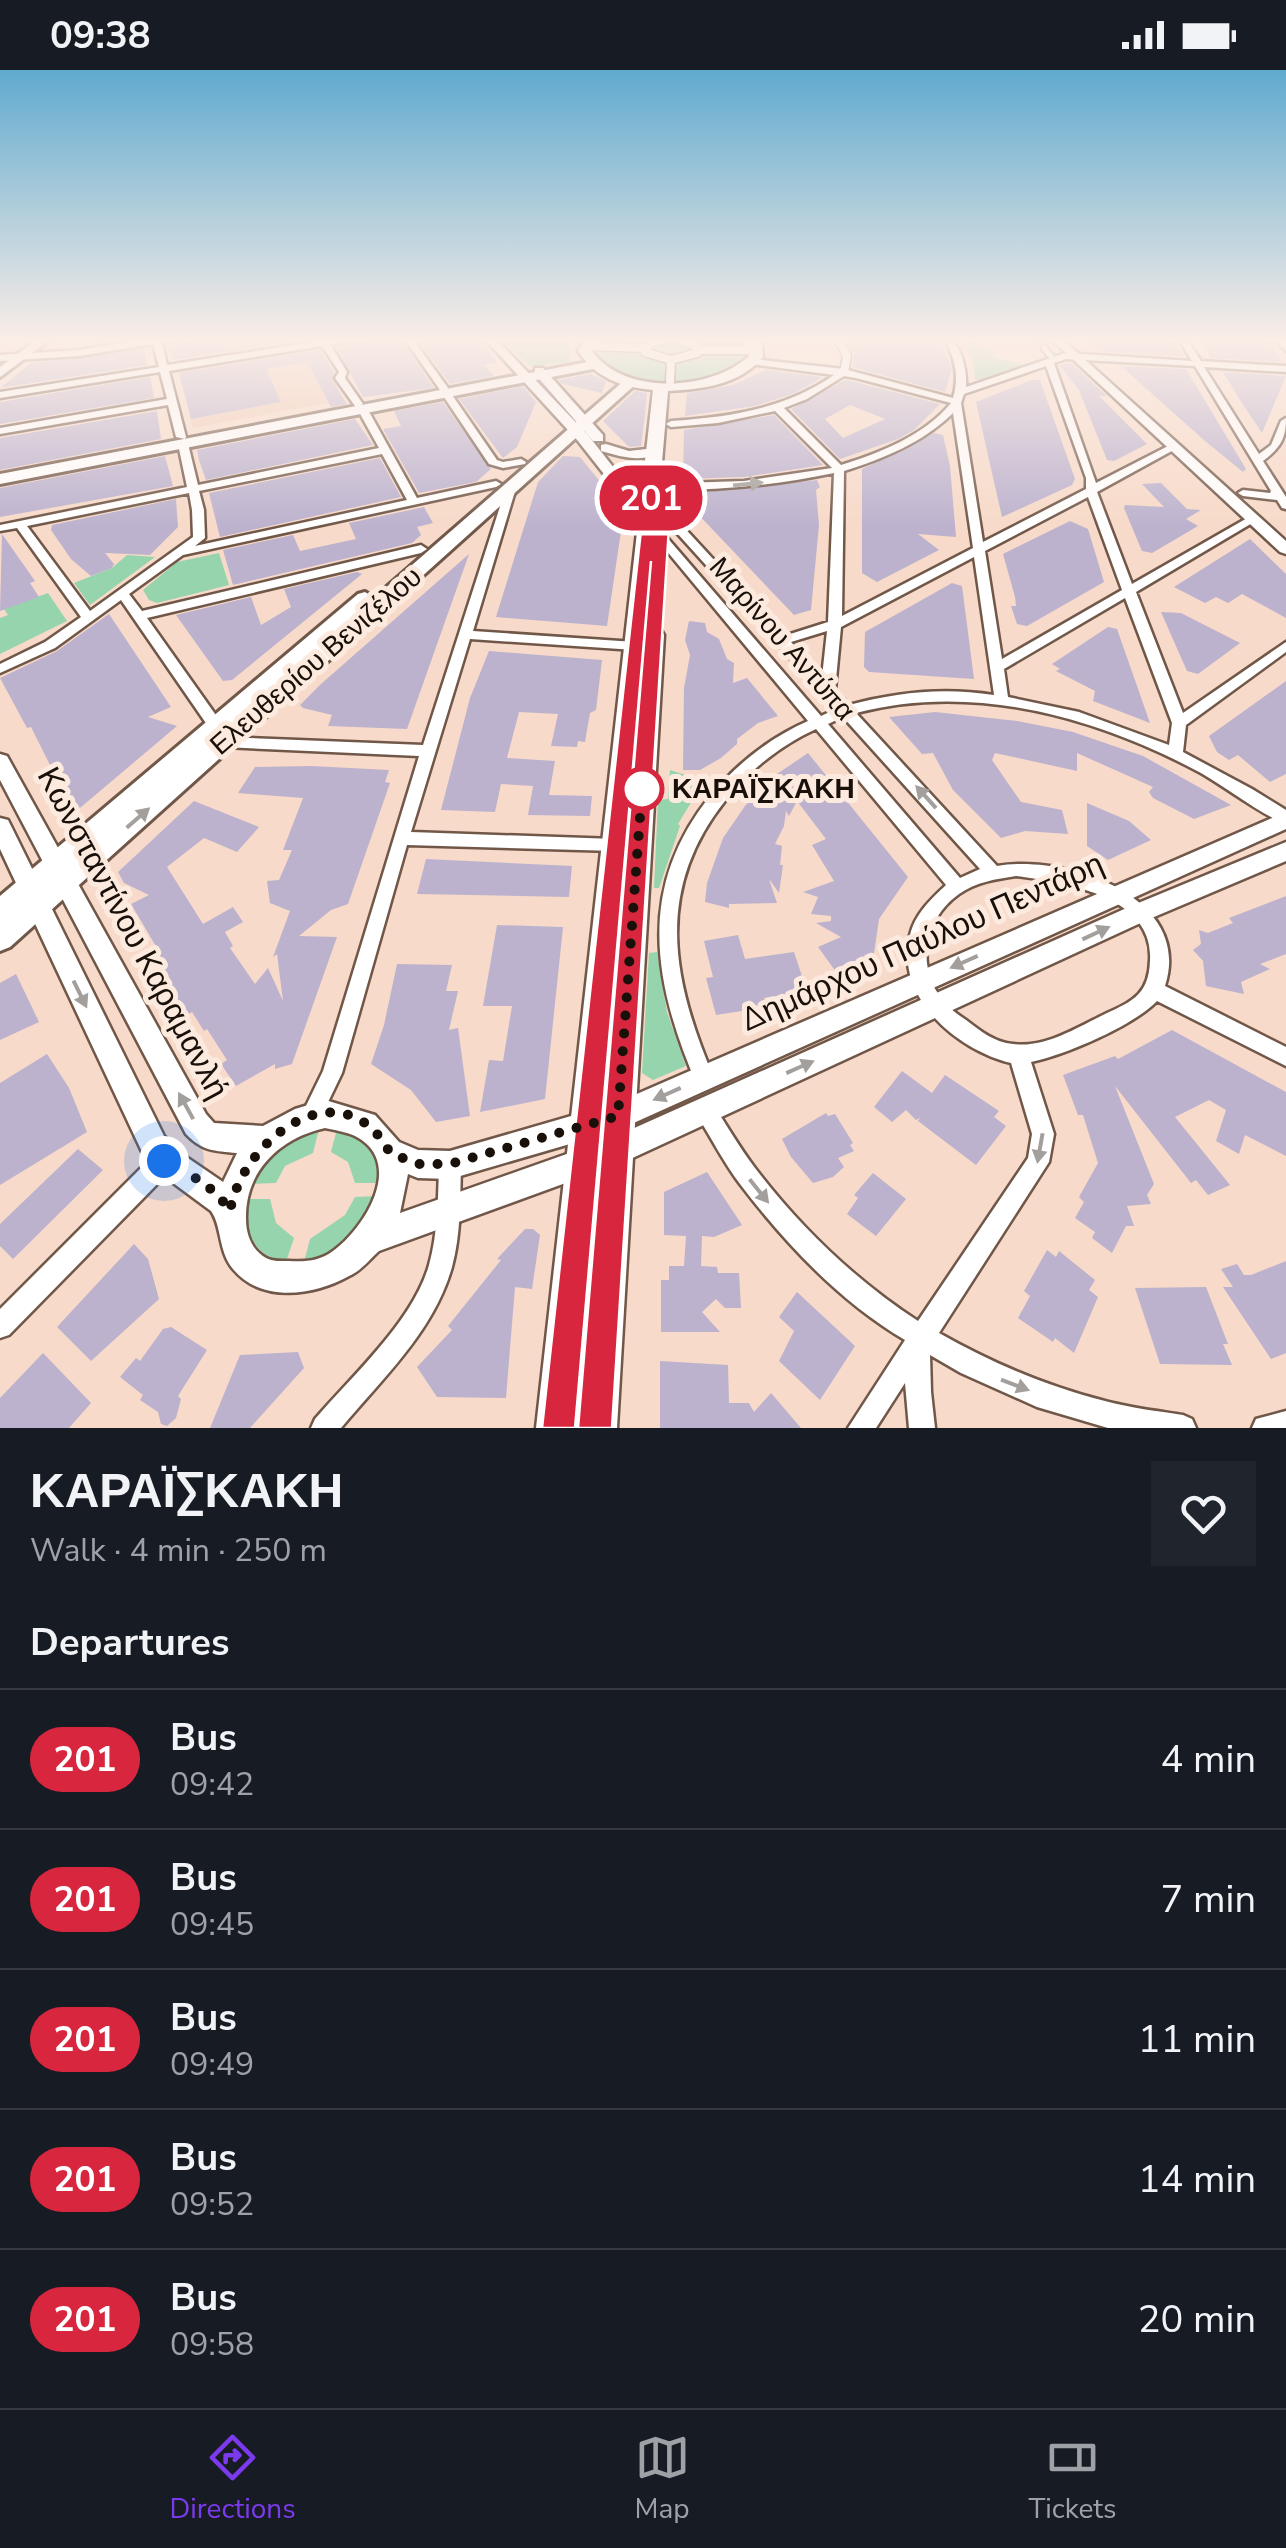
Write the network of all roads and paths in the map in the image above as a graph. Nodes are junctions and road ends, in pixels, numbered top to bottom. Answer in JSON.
{"nodes":[{"id":1,"x":170,"y":401,"type":"edge"},
{"id":2,"x":172,"y":401,"type":"edge"},
{"id":3,"x":357,"y":401,"type":"edge"},
{"id":4,"x":390,"y":401,"type":"edge"},
{"id":5,"x":452,"y":401,"type":"edge"},
{"id":6,"x":559,"y":401,"type":"edge"},
{"id":7,"x":602,"y":401,"type":"edge"},
{"id":8,"x":665,"y":401,"type":"edge"},
{"id":9,"x":669,"y":401,"type":"edge"},
{"id":10,"x":797,"y":401,"type":"edge"},
{"id":11,"x":954,"y":401,"type":"edge"},
{"id":12,"x":957,"y":401,"type":"edge"},
{"id":13,"x":1065,"y":401,"type":"edge"},
{"id":14,"x":1128,"y":401,"type":"edge"},
{"id":15,"x":1136,"y":401,"type":"edge"},
{"id":16,"x":1222,"y":401,"type":"edge"},
{"id":17,"x":360,"y":407,"type":"junction"},
{"id":18,"x":779,"y":409,"type":"junction"},
{"id":19,"x":1286,"y":421,"type":"edge"},
{"id":20,"x":578,"y":422,"type":"junction"},
{"id":21,"x":670,"y":424,"type":"junction"},
{"id":22,"x":934,"y":424,"type":"junction"},
{"id":23,"x":960,"y":429,"type":"junction"},
{"id":24,"x":0,"y":431,"type":"edge"},
{"id":25,"x":182,"y":440,"type":"junction"},
{"id":26,"x":606,"y":448,"type":"junction"},
{"id":27,"x":1174,"y":448,"type":"junction"},
{"id":28,"x":385,"y":450,"type":"junction"},
{"id":29,"x":655,"y":452,"type":"junction"},
{"id":30,"x":1259,"y":459,"type":"junction"},
{"id":31,"x":521,"y":462,"type":"junction"},
{"id":32,"x":839,"y":469,"type":"junction"},
{"id":33,"x":0,"y":470,"type":"edge"},
{"id":34,"x":0,"y":479,"type":"edge"},
{"id":35,"x":504,"y":486,"type":"junction"},
{"id":36,"x":194,"y":489,"type":"junction"},
{"id":37,"x":1091,"y":491,"type":"junction"},
{"id":38,"x":1277,"y":491,"type":"junction"},
{"id":39,"x":1243,"y":493,"type":"junction"},
{"id":40,"x":414,"y":502,"type":"junction"},
{"id":41,"x":656,"y":506,"type":"junction"},
{"id":42,"x":1286,"y":506,"type":"edge"},
{"id":43,"x":1253,"y":519,"type":"junction"},
{"id":44,"x":20,"y":524,"type":"junction"},
{"id":45,"x":0,"y":528,"type":"edge"},
{"id":46,"x":1286,"y":532,"type":"edge"},
{"id":47,"x":1286,"y":548,"type":"edge"},
{"id":48,"x":421,"y":549,"type":"junction"},
{"id":49,"x":979,"y":550,"type":"junction"},
{"id":50,"x":181,"y":553,"type":"junction"},
{"id":51,"x":1129,"y":592,"type":"junction"},
{"id":52,"x":124,"y":595,"type":"junction"},
{"id":53,"x":87,"y":616,"type":"junction"},
{"id":54,"x":138,"y":616,"type":"junction"},
{"id":55,"x":834,"y":625,"type":"junction"},
{"id":56,"x":464,"y":634,"type":"junction"},
{"id":57,"x":784,"y":640,"type":"junction"},
{"id":58,"x":636,"y":646,"type":"junction"},
{"id":59,"x":1286,"y":646,"type":"edge"},
{"id":60,"x":998,"y":668,"type":"junction"},
{"id":61,"x":0,"y":669,"type":"edge"},
{"id":62,"x":828,"y":690,"type":"junction"},
{"id":63,"x":1002,"y":701,"type":"junction"},
{"id":64,"x":846,"y":709,"type":"junction"},
{"id":65,"x":819,"y":719,"type":"junction"},
{"id":66,"x":1179,"y":723,"type":"junction"},
{"id":67,"x":220,"y":734,"type":"junction"},
{"id":68,"x":429,"y":751,"type":"junction"},
{"id":69,"x":1174,"y":753,"type":"junction"},
{"id":70,"x":0,"y":761,"type":"edge"},
{"id":71,"x":1286,"y":819,"type":"edge"},
{"id":72,"x":0,"y":826,"type":"edge"},
{"id":73,"x":401,"y":838,"type":"junction"},
{"id":74,"x":616,"y":845,"type":"junction"},
{"id":75,"x":1286,"y":852,"type":"edge"},
{"id":76,"x":991,"y":870,"type":"junction"},
{"id":77,"x":59,"y":873,"type":"junction"},
{"id":78,"x":956,"y":884,"type":"junction"},
{"id":79,"x":1117,"y":894,"type":"junction"},
{"id":80,"x":33,"y":896,"type":"junction"},
{"id":81,"x":0,"y":912,"type":"edge"},
{"id":82,"x":633,"y":912,"type":"junction"},
{"id":83,"x":668,"y":912,"type":"junction"},
{"id":84,"x":1139,"y":913,"type":"junction"},
{"id":85,"x":0,"y":940,"type":"edge"},
{"id":86,"x":918,"y":983,"type":"junction"},
{"id":87,"x":1156,"y":991,"type":"junction"},
{"id":88,"x":934,"y":1007,"type":"junction"},
{"id":89,"x":1019,"y":1054,"type":"junction"},
{"id":90,"x":1286,"y":1057,"type":"edge"},
{"id":91,"x":704,"y":1078,"type":"junction"},
{"id":92,"x":705,"y":1110,"type":"junction"},
{"id":93,"x":311,"y":1116,"type":"junction"},
{"id":94,"x":266,"y":1140,"type":"junction"},
{"id":95,"x":601,"y":1140,"type":"junction"},
{"id":96,"x":390,"y":1153,"type":"junction"},
{"id":97,"x":164,"y":1161,"type":"junction"},
{"id":98,"x":450,"y":1164,"type":"junction"},
{"id":99,"x":230,"y":1211,"type":"junction"},
{"id":100,"x":448,"y":1212,"type":"junction"},
{"id":101,"x":372,"y":1238,"type":"junction"},
{"id":102,"x":0,"y":1326,"type":"edge"},
{"id":103,"x":918,"y":1338,"type":"junction"},
{"id":104,"x":1286,"y":1424,"type":"edge"},
{"id":105,"x":324,"y":1428,"type":"edge"},
{"id":106,"x":558,"y":1428,"type":"edge"},
{"id":107,"x":595,"y":1428,"type":"edge"},
{"id":108,"x":861,"y":1428,"type":"edge"},
{"id":109,"x":922,"y":1428,"type":"edge"},
{"id":110,"x":1183,"y":1428,"type":"edge"},
{"id":111,"x":1266,"y":1428,"type":"edge"}],
"edges":[{"from":1,"to":24,"type":"street"},
{"from":2,"to":25,"type":"street"},
{"from":3,"to":17,"type":"street"},
{"from":4,"to":17,"type":"main road"},
{"from":5,"to":31,"type":"street"},
{"from":6,"to":20,"type":"street","name":"Μαρίνου Αντύπα"},
{"from":7,"to":20,"type":"main road","name":"Ελευθερίου Βενιζέλου"},
{"from":8,"to":29,"type":"main road"},
{"from":9,"to":21,"type":"main road"},
{"from":10,"to":18,"type":"street"},
{"from":11,"to":22,"type":"street"},
{"from":12,"to":23,"type":"street"},
{"from":13,"to":37,"type":"street"},
{"from":14,"to":27,"type":"street"},
{"from":15,"to":39,"type":"street"},
{"from":16,"to":30,"type":"street"},
{"from":17,"to":25,"type":"main road"},
{"from":17,"to":28,"type":"street"},
{"from":18,"to":21,"type":"street"},
{"from":18,"to":32,"type":"street"},
{"from":19,"to":30,"type":"street"},
{"from":20,"to":26,"type":"street","name":"Μαρίνου Αντύπα"},
{"from":20,"to":31,"type":"main road","name":"Ελευθερίου Βενιζέλου"},
{"from":20,"to":35,"type":"main road","name":"Ελευθερίου Βενιζέλου"},
{"from":20,"to":41,"type":"street","name":"Μαρίνου Αντύπα"},
{"from":21,"to":41,"type":"main road"},
{"from":22,"to":23,"type":"street"},
{"from":22,"to":32,"type":"street"},
{"from":23,"to":49,"type":"street"},
{"from":25,"to":33,"type":"main road"},
{"from":25,"to":34,"type":"main road"},
{"from":25,"to":36,"type":"street"},
{"from":26,"to":29,"type":"street"},
{"from":26,"to":41,"type":"street","name":"Μαρίνου Αντύπα"},
{"from":27,"to":37,"type":"street"},
{"from":27,"to":43,"type":"street"},
{"from":28,"to":36,"type":"street"},
{"from":28,"to":40,"type":"street"},
{"from":29,"to":41,"type":"main road"},
{"from":30,"to":38,"type":"street"},
{"from":31,"to":35,"type":"main road","name":"Ελευθερίου Βενιζέλου"},
{"from":41,"to":32,"type":"street","one_way":true},
{"from":32,"to":55,"type":"street"},
{"from":35,"to":40,"type":"street"},
{"from":35,"to":48,"type":"main road","name":"Ελευθερίου Βενιζέλου"},
{"from":35,"to":56,"type":"street"},
{"from":35,"to":67,"type":"main road","name":"Ελευθερίου Βενιζέλου"},
{"from":36,"to":44,"type":"street"},
{"from":36,"to":50,"type":"street"},
{"from":37,"to":49,"type":"street"},
{"from":37,"to":51,"type":"street"},
{"from":38,"to":39,"type":"street"},
{"from":38,"to":42,"type":"street"},
{"from":39,"to":46,"type":"street"},
{"from":40,"to":50,"type":"street"},
{"from":41,"to":57,"type":"street","name":"Μαρίνου Αντύπα"},
{"from":41,"to":58,"type":"main road"},
{"from":41,"to":65,"type":"street","name":"Μαρίνου Αντύπα"},
{"from":41,"to":82,"type":"main road"},
{"from":43,"to":47,"type":"street"},
{"from":43,"to":51,"type":"street"},
{"from":44,"to":45,"type":"street"},
{"from":44,"to":53,"type":"street"},
{"from":48,"to":54,"type":"street"},
{"from":48,"to":67,"type":"main road","name":"Ελευθερίου Βενιζέλου"},
{"from":49,"to":55,"type":"street"},
{"from":49,"to":60,"type":"street"},
{"from":50,"to":52,"type":"street"},
{"from":51,"to":60,"type":"street"},
{"from":51,"to":66,"type":"street"},
{"from":52,"to":53,"type":"street"},
{"from":52,"to":54,"type":"street"},
{"from":53,"to":61,"type":"street"},
{"from":54,"to":67,"type":"street"},
{"from":55,"to":57,"type":"street"},
{"from":55,"to":62,"type":"street"},
{"from":56,"to":58,"type":"street"},
{"from":56,"to":68,"type":"street"},
{"from":57,"to":62,"type":"street","name":"Μαρίνου Αντύπα"},
{"from":58,"to":74,"type":"main road"},
{"from":59,"to":66,"type":"street"},
{"from":60,"to":63,"type":"street"},
{"from":62,"to":64,"type":"street","name":"Μαρίνου Αντύπα"},
{"from":63,"to":64,"type":"street"},
{"from":63,"to":69,"type":"street"},
{"from":64,"to":65,"type":"street"},
{"from":76,"to":64,"type":"street","name":"Μαρίνου Αντύπα","one_way":true},
{"from":65,"to":78,"type":"street","name":"Μαρίνου Αντύπα"},
{"from":65,"to":83,"type":"street"},
{"from":66,"to":69,"type":"street"},
{"from":67,"to":68,"type":"street"},
{"from":67,"to":77,"type":"main road","name":"Ελευθερίου Βενιζέλου"},
{"from":68,"to":73,"type":"street"},
{"from":69,"to":71,"type":"street"},
{"from":70,"to":77,"type":"street","name":"Κωνσταντίνου Καραμανλή"},
{"from":71,"to":79,"type":"street","name":"Δημάρχου Παύλου Πεντάρη"},
{"from":72,"to":80,"type":"street"},
{"from":73,"to":74,"type":"street"},
{"from":73,"to":93,"type":"street"},
{"from":74,"to":95,"type":"main road"},
{"from":75,"to":84,"type":"street"},
{"from":76,"to":78,"type":"street"},
{"from":76,"to":79,"type":"street"},
{"from":77,"to":80,"type":"main road","name":"Ελευθερίου Βενιζέλου"},
{"from":94,"to":77,"type":"street","name":"Κωνσταντίνου Καραμανλή","one_way":true},
{"from":78,"to":86,"type":"street"},
{"from":79,"to":84,"type":"street"},
{"from":79,"to":86,"type":"street","name":"Δημάρχου Παύλου Πεντάρη","one_way":true},
{"from":80,"to":81,"type":"main road","name":"Ελευθερίου Βενιζέλου"},
{"from":80,"to":85,"type":"main road","name":"Ελευθερίου Βενιζέλου"},
{"from":80,"to":97,"type":"street","one_way":true},
{"from":82,"to":83,"type":"street"},
{"from":82,"to":95,"type":"main road"},
{"from":83,"to":91,"type":"street"},
{"from":84,"to":87,"type":"street"},
{"from":88,"to":84,"type":"street","one_way":true},
{"from":86,"to":88,"type":"street"},
{"from":86,"to":91,"type":"street","name":"Δημάρχου Παύλου Πεντάρη"},
{"from":87,"to":89,"type":"street"},
{"from":87,"to":90,"type":"street"},
{"from":88,"to":89,"type":"street"},
{"from":92,"to":88,"type":"street","one_way":true},
{"from":89,"to":103,"type":"street","one_way":true},
{"from":91,"to":95,"type":"street","name":"Δημάρχου Παύλου Πεντάρη","one_way":true},
{"from":92,"to":95,"type":"street"},
{"from":92,"to":103,"type":"street","one_way":true},
{"from":93,"to":94,"type":"street"},
{"from":93,"to":96,"type":"street"},
{"from":94,"to":99,"type":"street"},
{"from":95,"to":98,"type":"street"},
{"from":95,"to":100,"type":"street"},
{"from":95,"to":106,"type":"main road"},
{"from":95,"to":107,"type":"main road"},
{"from":96,"to":98,"type":"street"},
{"from":96,"to":101,"type":"street"},
{"from":97,"to":99,"type":"street"},
{"from":97,"to":102,"type":"street"},
{"from":98,"to":100,"type":"street"},
{"from":99,"to":101,"type":"street"},
{"from":100,"to":101,"type":"street"},
{"from":100,"to":105,"type":"street"},
{"from":103,"to":108,"type":"street"},
{"from":103,"to":109,"type":"street"},
{"from":103,"to":110,"type":"street","one_way":true},
{"from":104,"to":111,"type":"street"}]}
